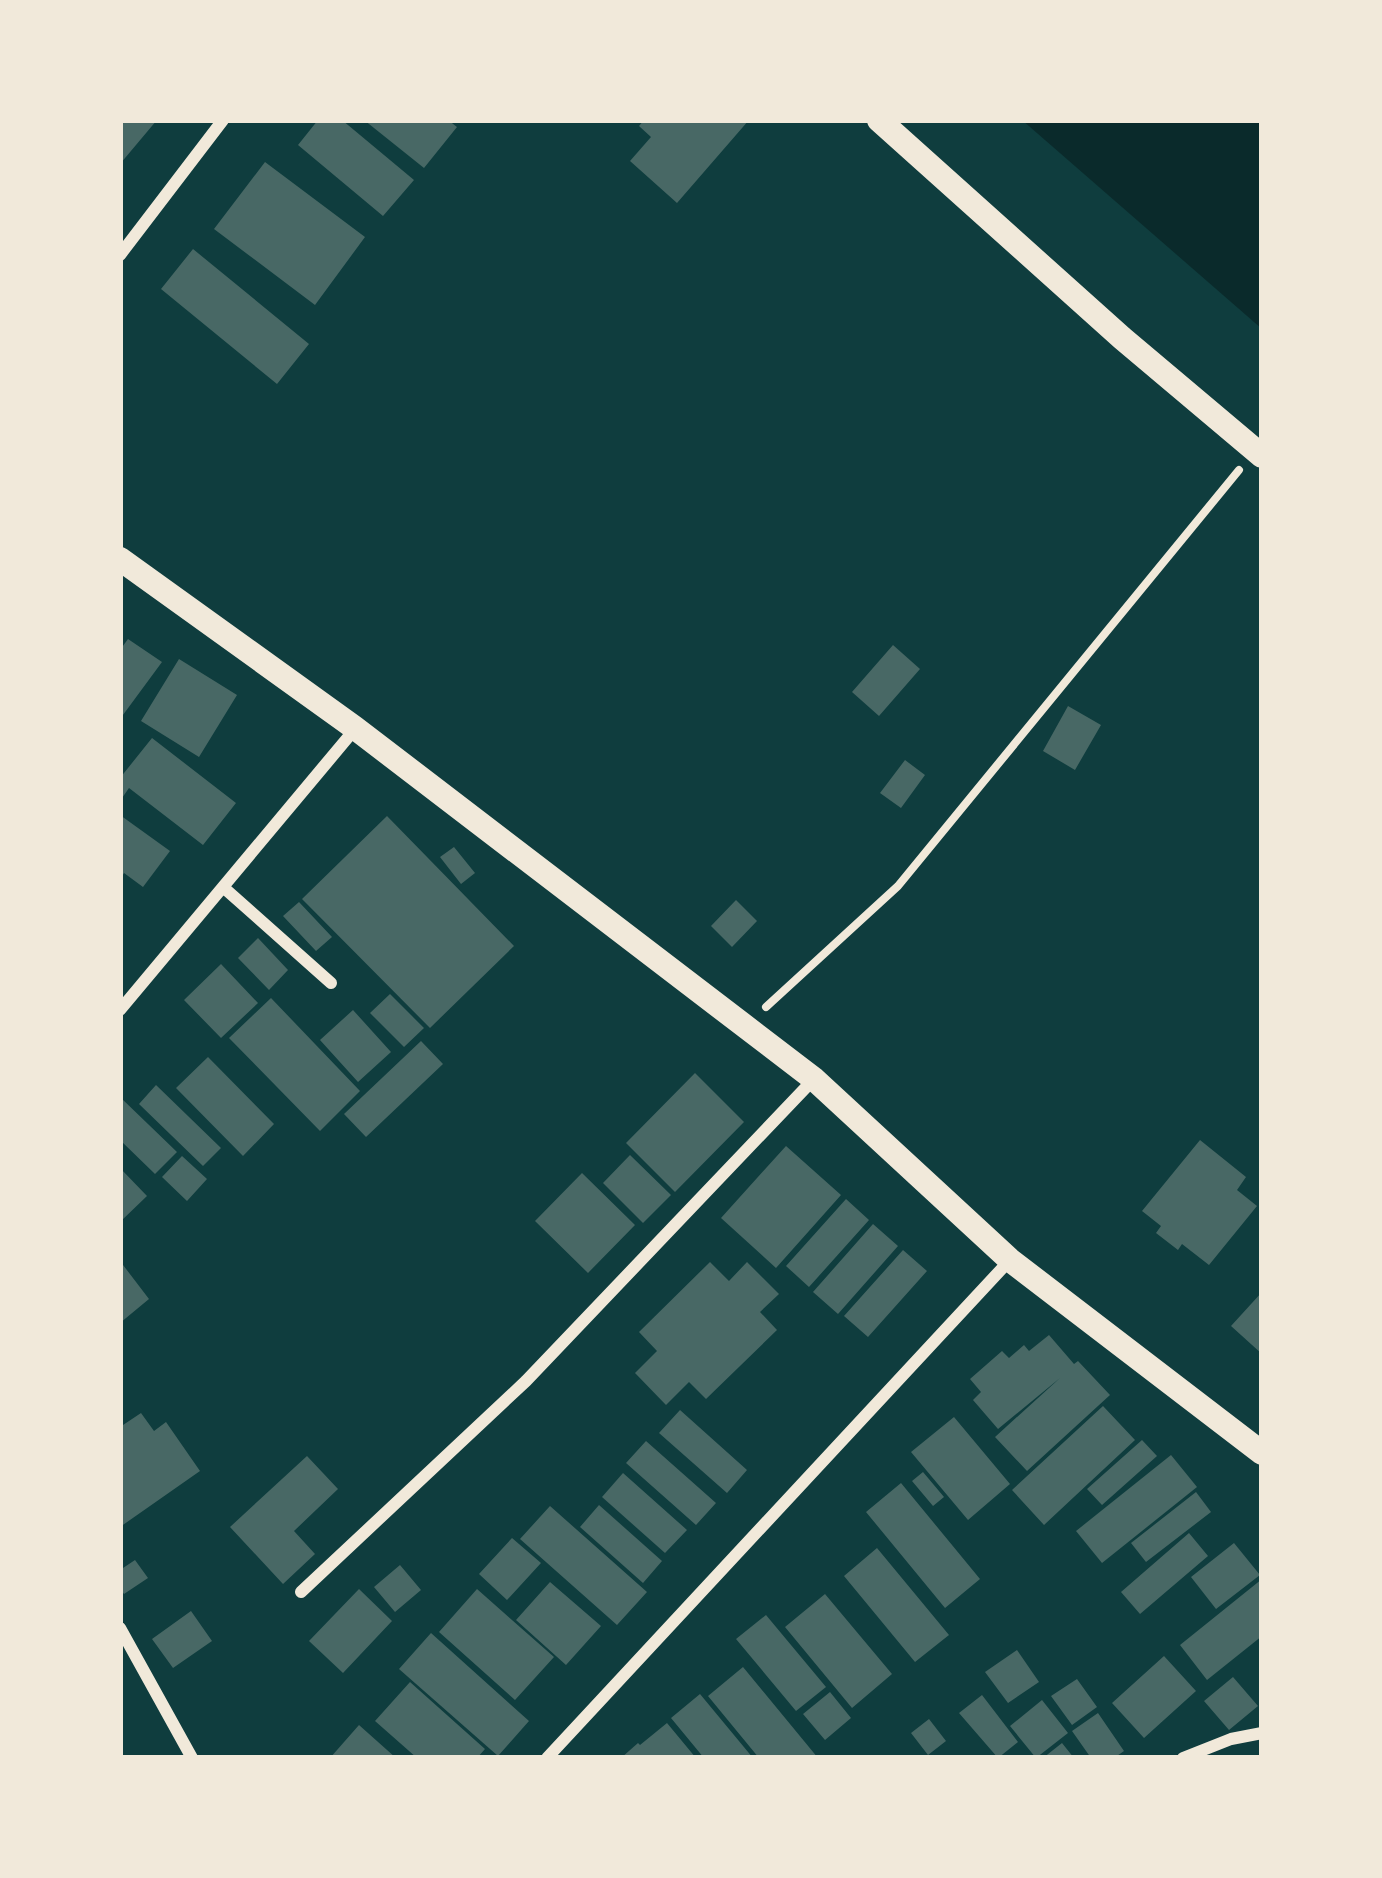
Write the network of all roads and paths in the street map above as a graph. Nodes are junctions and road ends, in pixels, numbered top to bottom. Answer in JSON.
{"nodes":[{"id":1,"x":224,"y":120,"type":"edge"},
{"id":2,"x":879,"y":120,"type":"edge"},
{"id":3,"x":120,"y":255,"type":"edge"},
{"id":4,"x":1258,"y":453,"type":"edge"},
{"id":5,"x":120,"y":560,"type":"edge"},
{"id":6,"x":356,"y":728,"type":"junction"},
{"id":7,"x":223,"y":887,"type":"junction"},
{"id":8,"x":331,"y":983,"type":"dead end"},
{"id":9,"x":120,"y":1010,"type":"edge"},
{"id":10,"x":745,"y":1026,"type":"junction"},
{"id":11,"x":814,"y":1079,"type":"junction"},
{"id":12,"x":1010,"y":1260,"type":"junction"},
{"id":13,"x":1262,"y":1453,"type":"edge"},
{"id":14,"x":301,"y":1592,"type":"dead end"},
{"id":15,"x":120,"y":1628,"type":"edge"},
{"id":16,"x":1262,"y":1733,"type":"edge"},
{"id":17,"x":192,"y":1758,"type":"edge"},
{"id":18,"x":547,"y":1758,"type":"edge"},
{"id":19,"x":1184,"y":1758,"type":"edge"}],
"edges":[{"from":1,"to":3,"type":"street"},
{"from":2,"to":4,"type":"main road"},
{"from":4,"to":10,"type":"path"},
{"from":5,"to":6,"type":"main road"},
{"from":6,"to":7,"type":"street"},
{"from":6,"to":10,"type":"main road"},
{"from":7,"to":8,"type":"street"},
{"from":7,"to":9,"type":"street"},
{"from":10,"to":11,"type":"main road"},
{"from":11,"to":12,"type":"main road"},
{"from":11,"to":14,"type":"street"},
{"from":12,"to":13,"type":"main road"},
{"from":12,"to":18,"type":"street"},
{"from":15,"to":17,"type":"street"},
{"from":16,"to":19,"type":"street"}]}
